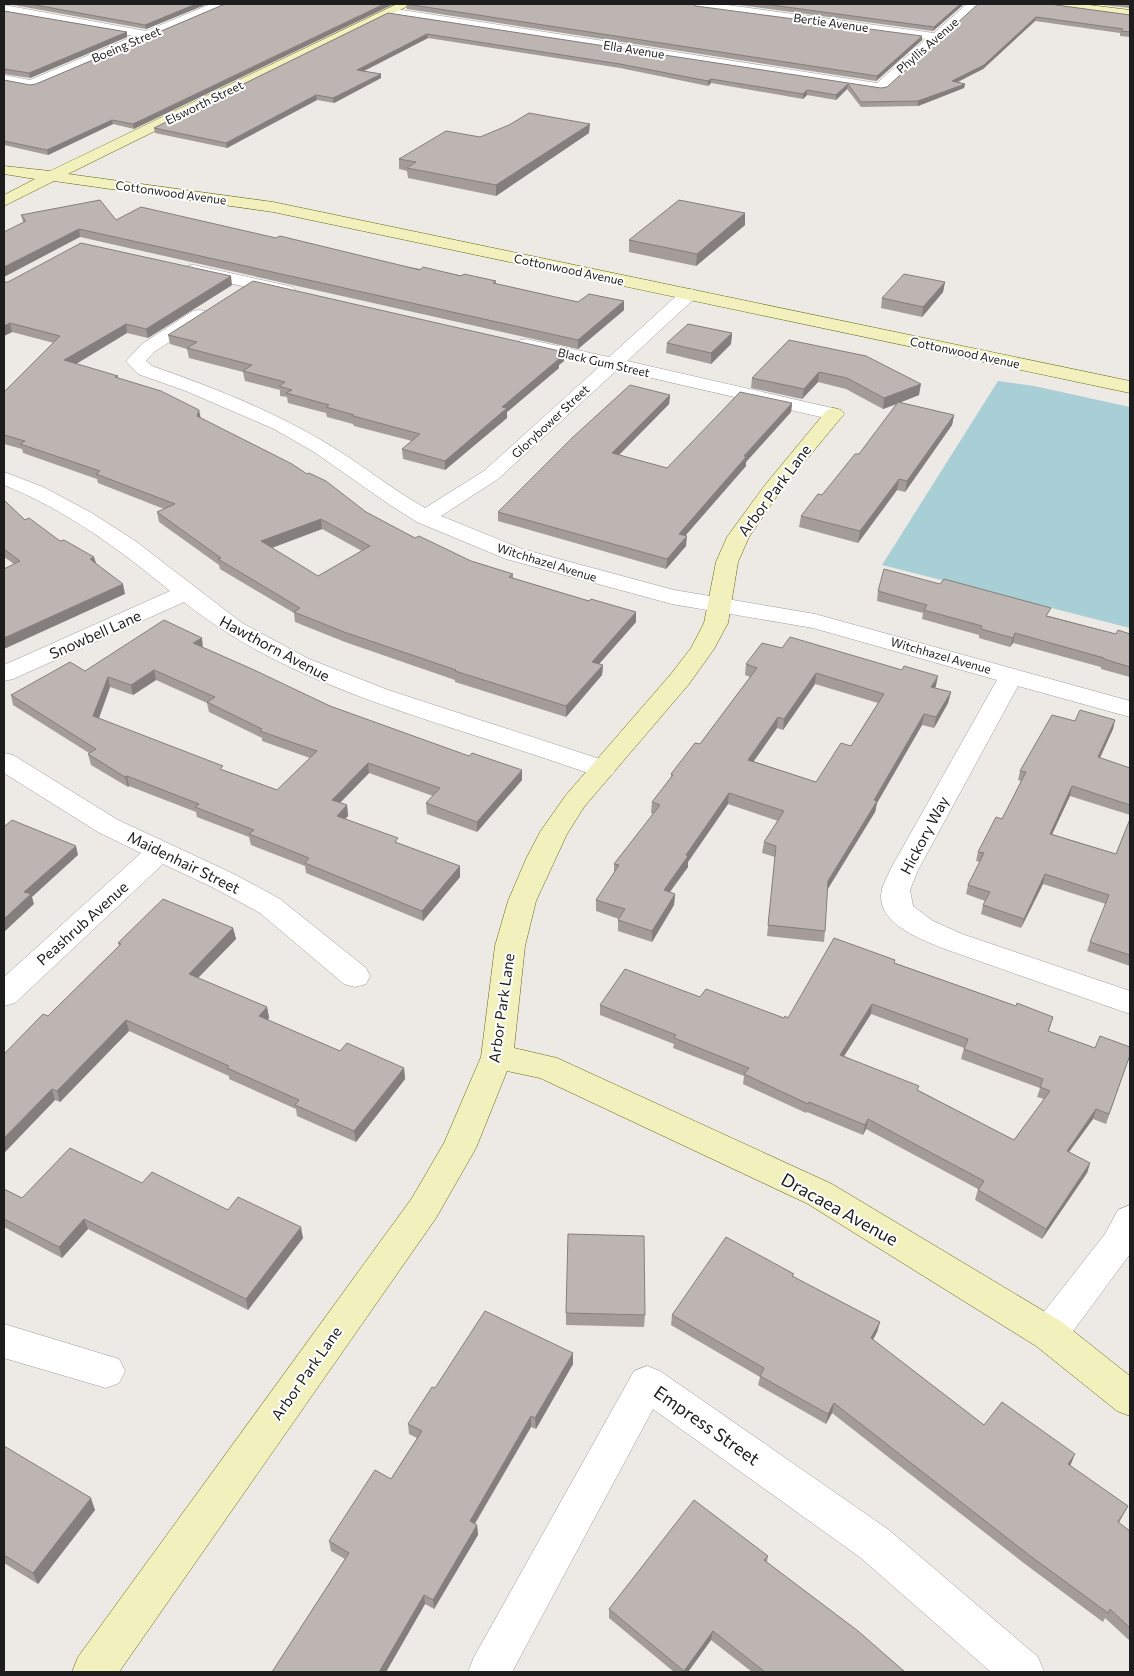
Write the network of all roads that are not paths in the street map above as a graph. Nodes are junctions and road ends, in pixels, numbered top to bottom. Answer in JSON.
{"nodes":[{"id":1,"x":48,"y":4,"type":"edge"},
{"id":2,"x":221,"y":4,"type":"edge"},
{"id":3,"x":406,"y":4,"type":"edge"},
{"id":4,"x":696,"y":4,"type":"edge"},
{"id":5,"x":974,"y":4,"type":"edge"},
{"id":6,"x":1056,"y":4,"type":"edge"},
{"id":7,"x":4,"y":9,"type":"edge"},
{"id":8,"x":389,"y":12,"type":"junction"},
{"id":9,"x":24,"y":13,"type":"junction"},
{"id":10,"x":1130,"y":14,"type":"edge"},
{"id":11,"x":148,"y":35,"type":"junction"},
{"id":12,"x":936,"y":37,"type":"junction"},
{"id":13,"x":4,"y":79,"type":"edge"},
{"id":14,"x":880,"y":87,"type":"joint"},
{"id":15,"x":4,"y":170,"type":"edge"},
{"id":16,"x":50,"y":177,"type":"junction"},
{"id":17,"x":4,"y":201,"type":"edge"},
{"id":18,"x":178,"y":266,"type":"edge"},
{"id":19,"x":251,"y":283,"type":"junction"},
{"id":20,"x":689,"y":294,"type":"junction"},
{"id":21,"x":307,"y":295,"type":"edge"},
{"id":22,"x":506,"y":340,"type":"edge"},
{"id":23,"x":612,"y":364,"type":"junction"},
{"id":24,"x":1130,"y":387,"type":"edge"},
{"id":25,"x":834,"y":414,"type":"joint"},
{"id":26,"x":4,"y":478,"type":"edge"},
{"id":27,"x":425,"y":517,"type":"junction"},
{"id":28,"x":186,"y":593,"type":"junction"},
{"id":29,"x":719,"y":605,"type":"junction"},
{"id":30,"x":4,"y":674,"type":"edge"},
{"id":31,"x":1012,"y":675,"type":"junction"},
{"id":32,"x":1130,"y":709,"type":"edge"},
{"id":33,"x":4,"y":761,"type":"edge"},
{"id":34,"x":603,"y":769,"type":"junction"},
{"id":35,"x":160,"y":851,"type":"junction"},
{"id":36,"x":355,"y":976,"type":"dead end"},
{"id":37,"x":4,"y":995,"type":"edge"},
{"id":38,"x":1130,"y":1003,"type":"edge"},
{"id":39,"x":497,"y":1057,"type":"junction"},
{"id":40,"x":1130,"y":1220,"type":"edge"},
{"id":41,"x":1049,"y":1334,"type":"junction"},
{"id":42,"x":4,"y":1341,"type":"edge"},
{"id":43,"x":106,"y":1371,"type":"dead end"},
{"id":44,"x":1130,"y":1399,"type":"edge"},
{"id":45,"x":93,"y":1672,"type":"edge"},
{"id":46,"x":489,"y":1672,"type":"edge"},
{"id":47,"x":1023,"y":1672,"type":"edge"}],
"edges":[{"from":1,"to":9,"type":"street"},
{"from":2,"to":11,"type":"street","name":"Boeing Street"},
{"from":3,"to":8,"type":"street","name":"Elsworth Street"},
{"from":4,"to":12,"type":"street","name":"Bertie Avenue"},
{"from":5,"to":12,"type":"street","name":"Phyllis Avenue"},
{"from":6,"to":10,"type":"street"},
{"from":7,"to":9,"type":"street"},
{"from":8,"to":14,"type":"street","name":"Ella Avenue"},
{"from":8,"to":16,"type":"street","name":"Elsworth Street"},
{"from":9,"to":11,"type":"street"},
{"from":11,"to":13,"type":"street","name":"Boeing Street"},
{"from":12,"to":14,"type":"street","name":"Phyllis Avenue"},
{"from":15,"to":16,"type":"street","name":"Cottonwood Avenue"},
{"from":16,"to":17,"type":"street","name":"Elsworth Street"},
{"from":16,"to":20,"type":"street","name":"Cottonwood Avenue"},
{"from":18,"to":19,"type":"street"},
{"from":19,"to":21,"type":"street"},
{"from":19,"to":27,"type":"street","name":"Witchhazel Avenue"},
{"from":20,"to":23,"type":"street","name":"Glorybower Street"},
{"from":20,"to":24,"type":"street","name":"Cottonwood Avenue"},
{"from":22,"to":23,"type":"street","name":"Black Gum Street"},
{"from":23,"to":25,"type":"street","name":"Black Gum Street"},
{"from":23,"to":27,"type":"street","name":"Glorybower Street"},
{"from":25,"to":29,"type":"street","name":"Arbor Park Lane"},
{"from":26,"to":28,"type":"street","name":"Hawthorn Avenue"},
{"from":27,"to":29,"type":"street","name":"Witchhazel Avenue"},
{"from":28,"to":30,"type":"street","name":"Snowbell Lane"},
{"from":28,"to":34,"type":"street","name":"Hawthorn Avenue"},
{"from":29,"to":31,"type":"street","name":"Witchhazel Avenue"},
{"from":29,"to":34,"type":"street","name":"Arbor Park Lane"},
{"from":31,"to":32,"type":"street","name":"Witchhazel Avenue"},
{"from":31,"to":38,"type":"street","name":"Hickory Way"},
{"from":33,"to":35,"type":"street","name":"Maidenhair Street"},
{"from":34,"to":39,"type":"street","name":"Arbor Park Lane"},
{"from":35,"to":36,"type":"street","name":"Maidenhair Street"},
{"from":35,"to":37,"type":"street","name":"Peashrub Avenue"},
{"from":39,"to":41,"type":"street","name":"Dracaea Avenue"},
{"from":39,"to":45,"type":"street","name":"Arbor Park Lane"},
{"from":40,"to":41,"type":"street"},
{"from":41,"to":44,"type":"street","name":"Dracaea Avenue"},
{"from":42,"to":43,"type":"street"},
{"from":46,"to":47,"type":"street","name":"Empress Street"}]}
